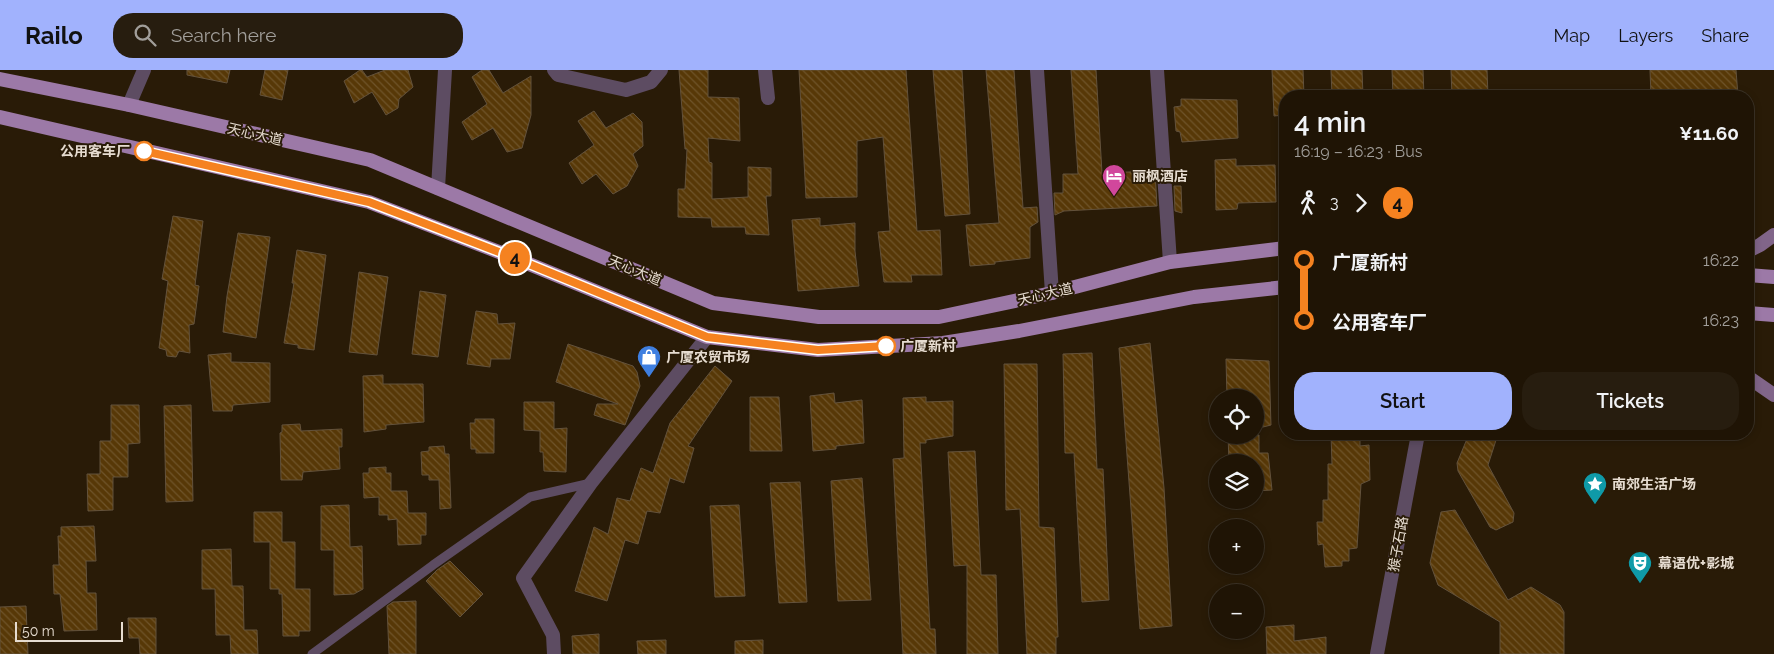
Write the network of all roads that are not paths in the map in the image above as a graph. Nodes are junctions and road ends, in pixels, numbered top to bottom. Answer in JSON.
{"nodes":[{"id":1,"x":144,"y":70,"type":"edge"},
{"id":2,"x":445,"y":70,"type":"edge"},
{"id":3,"x":554,"y":70,"type":"edge"},
{"id":4,"x":661,"y":70,"type":"edge"},
{"id":5,"x":765,"y":70,"type":"edge"},
{"id":6,"x":1037,"y":70,"type":"edge"},
{"id":7,"x":1157,"y":70,"type":"edge"},
{"id":8,"x":0,"y":79,"type":"edge"},
{"id":9,"x":768,"y":98,"type":"dead end"},
{"id":10,"x":129,"y":105,"type":"junction"},
{"id":11,"x":0,"y":117,"type":"edge"},
{"id":12,"x":438,"y":188,"type":"junction"},
{"id":13,"x":1774,"y":235,"type":"edge"},
{"id":14,"x":1754,"y":248,"type":"edge"},
{"id":15,"x":1279,"y":249,"type":"edge"},
{"id":16,"x":1170,"y":262,"type":"junction"},
{"id":17,"x":1754,"y":275,"type":"edge"},
{"id":18,"x":1774,"y":277,"type":"edge"},
{"id":19,"x":1279,"y":288,"type":"edge"},
{"id":20,"x":1052,"y":293,"type":"junction"},
{"id":21,"x":1754,"y":313,"type":"edge"},
{"id":22,"x":1774,"y":315,"type":"edge"},
{"id":23,"x":707,"y":337,"type":"junction"},
{"id":24,"x":1754,"y":381,"type":"edge"},
{"id":25,"x":1774,"y":395,"type":"edge"},
{"id":26,"x":1417,"y":440,"type":"edge"},
{"id":27,"x":591,"y":483,"type":"junction"},
{"id":28,"x":312,"y":654,"type":"edge"},
{"id":29,"x":554,"y":654,"type":"edge"},
{"id":30,"x":1377,"y":654,"type":"edge"}],
"edges":[{"from":1,"to":10,"type":"street"},
{"from":2,"to":12,"type":"street"},
{"from":3,"to":4,"type":"street"},
{"from":5,"to":9,"type":"street"},
{"from":6,"to":20,"type":"street"},
{"from":7,"to":16,"type":"street"},
{"from":8,"to":10,"type":"main road","name":"天心大道"},
{"from":10,"to":12,"type":"main road","name":"天心大道"},
{"from":11,"to":23,"type":"main road"},
{"from":12,"to":20,"type":"main road","name":"天心大道"},
{"from":13,"to":14,"type":"main road"},
{"from":15,"to":16,"type":"main road","name":"天心大道"},
{"from":16,"to":20,"type":"main road","name":"天心大道"},
{"from":17,"to":18,"type":"main road"},
{"from":19,"to":23,"type":"main road"},
{"from":21,"to":22,"type":"main road"},
{"from":23,"to":27,"type":"street"},
{"from":24,"to":25,"type":"main road"},
{"from":26,"to":30,"type":"street","name":"猴子石路"},
{"from":27,"to":28,"type":"lane"},
{"from":27,"to":29,"type":"street"}]}
